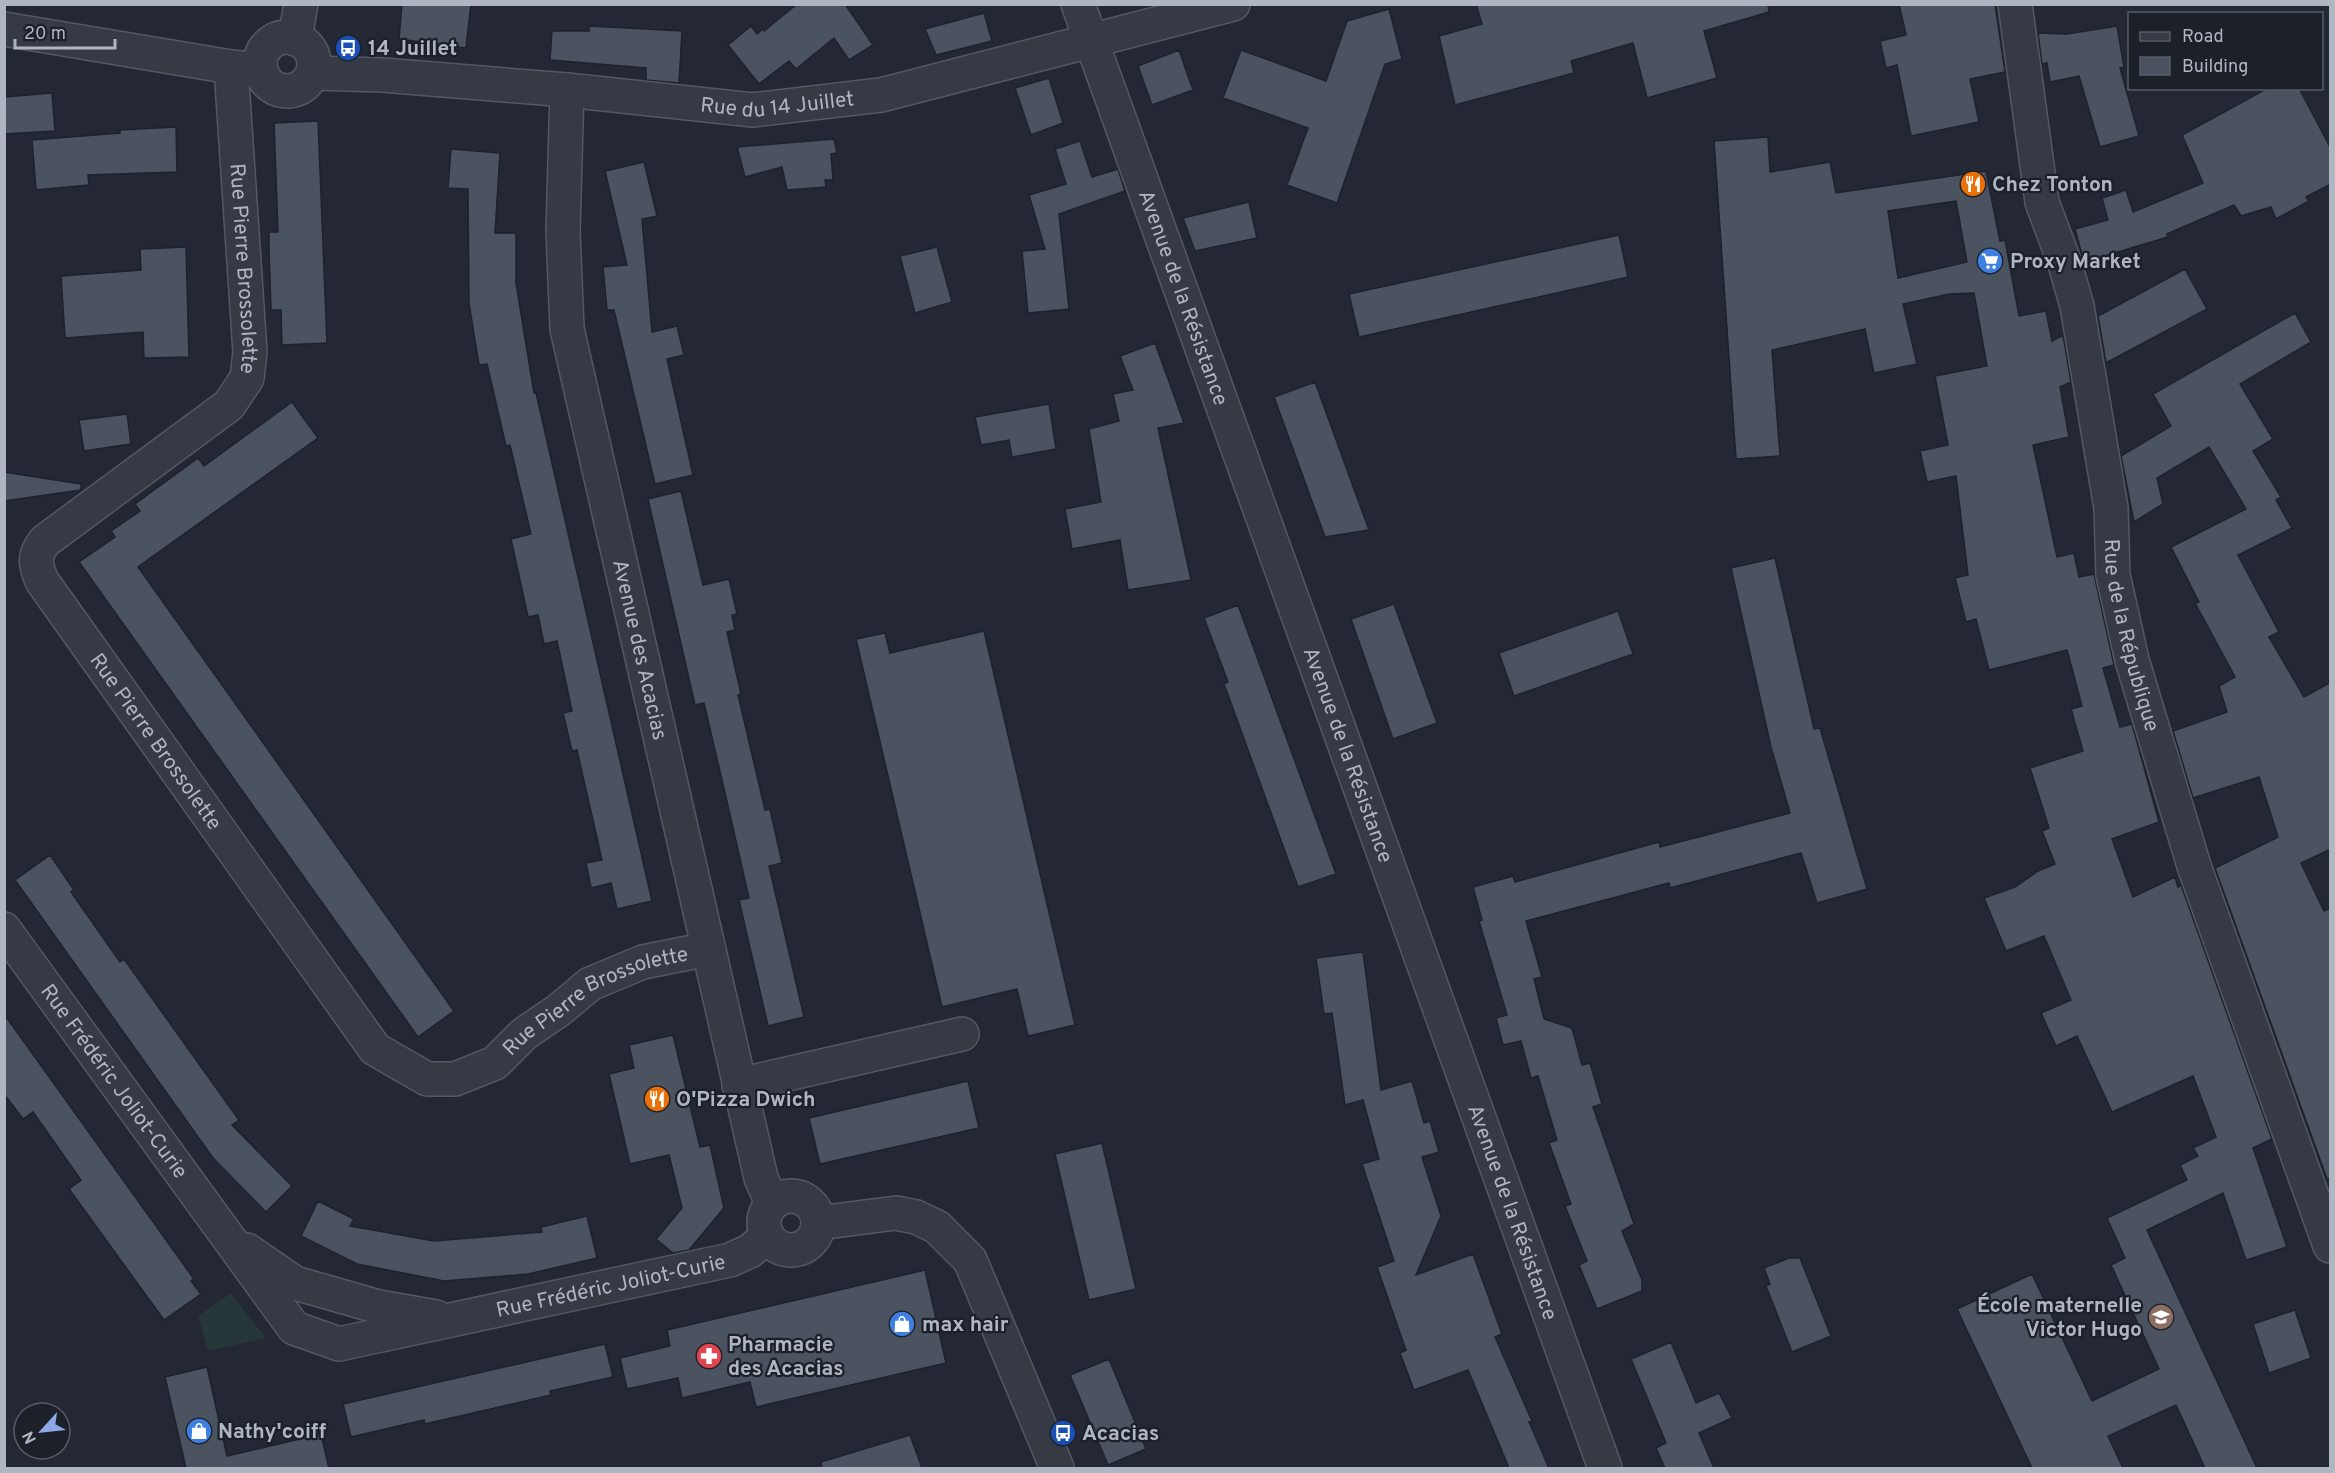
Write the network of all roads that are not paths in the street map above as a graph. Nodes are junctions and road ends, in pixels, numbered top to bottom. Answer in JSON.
{"nodes":[{"id":1,"x":301,"y":4,"type":"edge"},
{"id":2,"x":1078,"y":4,"type":"edge"},
{"id":3,"x":1233,"y":4,"type":"edge"},
{"id":4,"x":2015,"y":4,"type":"edge"},
{"id":5,"x":4,"y":29,"type":"edge"},
{"id":6,"x":295,"y":39,"type":"junction"},
{"id":7,"x":1091,"y":42,"type":"junction"},
{"id":8,"x":313,"y":73,"type":"junction"},
{"id":9,"x":256,"y":75,"type":"junction"},
{"id":10,"x":567,"y":90,"type":"junction"},
{"id":11,"x":235,"y":124,"type":"junction"},
{"id":12,"x":4,"y":930,"type":"edge"},
{"id":13,"x":708,"y":949,"type":"junction"},
{"id":14,"x":963,"y":1034,"type":"dead end"},
{"id":15,"x":739,"y":1085,"type":"junction"},
{"id":16,"x":772,"y":1203,"type":"junction"},
{"id":17,"x":818,"y":1223,"type":"junction"},
{"id":18,"x":223,"y":1233,"type":"junction"},
{"id":19,"x":767,"y":1236,"type":"junction"},
{"id":20,"x":2331,"y":1246,"type":"edge"},
{"id":21,"x":449,"y":1319,"type":"junction"},
{"id":22,"x":1057,"y":1468,"type":"edge"},
{"id":23,"x":1605,"y":1468,"type":"edge"}],
"edges":[{"from":1,"to":6,"type":"street"},
{"from":2,"to":7,"type":"street","name":"Avenue de la Résistance"},
{"from":3,"to":7,"type":"street","name":"Rue du 14 Juillet"},
{"from":4,"to":20,"type":"street","name":"Rue de la République"},
{"from":5,"to":9,"type":"street"},
{"from":6,"to":8,"type":"street"},
{"from":6,"to":9,"type":"street"},
{"from":7,"to":10,"type":"street","name":"Rue du 14 Juillet"},
{"from":7,"to":23,"type":"street","name":"Avenue de la Résistance"},
{"from":8,"to":9,"type":"street"},
{"from":8,"to":10,"type":"street","name":"Rue du 14 Juillet"},
{"from":9,"to":11,"type":"street","name":"Rue Pierre Brossolette"},
{"from":9,"to":11,"type":"street"},
{"from":10,"to":13,"type":"street","name":"Avenue des Acacias"},
{"from":11,"to":13,"type":"street","name":"Rue Pierre Brossolette"},
{"from":12,"to":18,"type":"street","name":"Rue Frédéric Joliot-Curie"},
{"from":13,"to":15,"type":"street","name":"Avenue des Acacias"},
{"from":14,"to":15,"type":"street"},
{"from":15,"to":16,"type":"street","name":"Avenue des Acacias"},
{"from":16,"to":17,"type":"street"},
{"from":16,"to":19,"type":"street"},
{"from":17,"to":19,"type":"street"},
{"from":17,"to":22,"type":"street"},
{"from":18,"to":21,"type":"street","name":"Rue Frédéric Joliot-Curie"},
{"from":18,"to":21,"type":"street","name":"Rue Frédéric Joliot-Curie"},
{"from":19,"to":21,"type":"street","name":"Rue Frédéric Joliot-Curie"}]}
